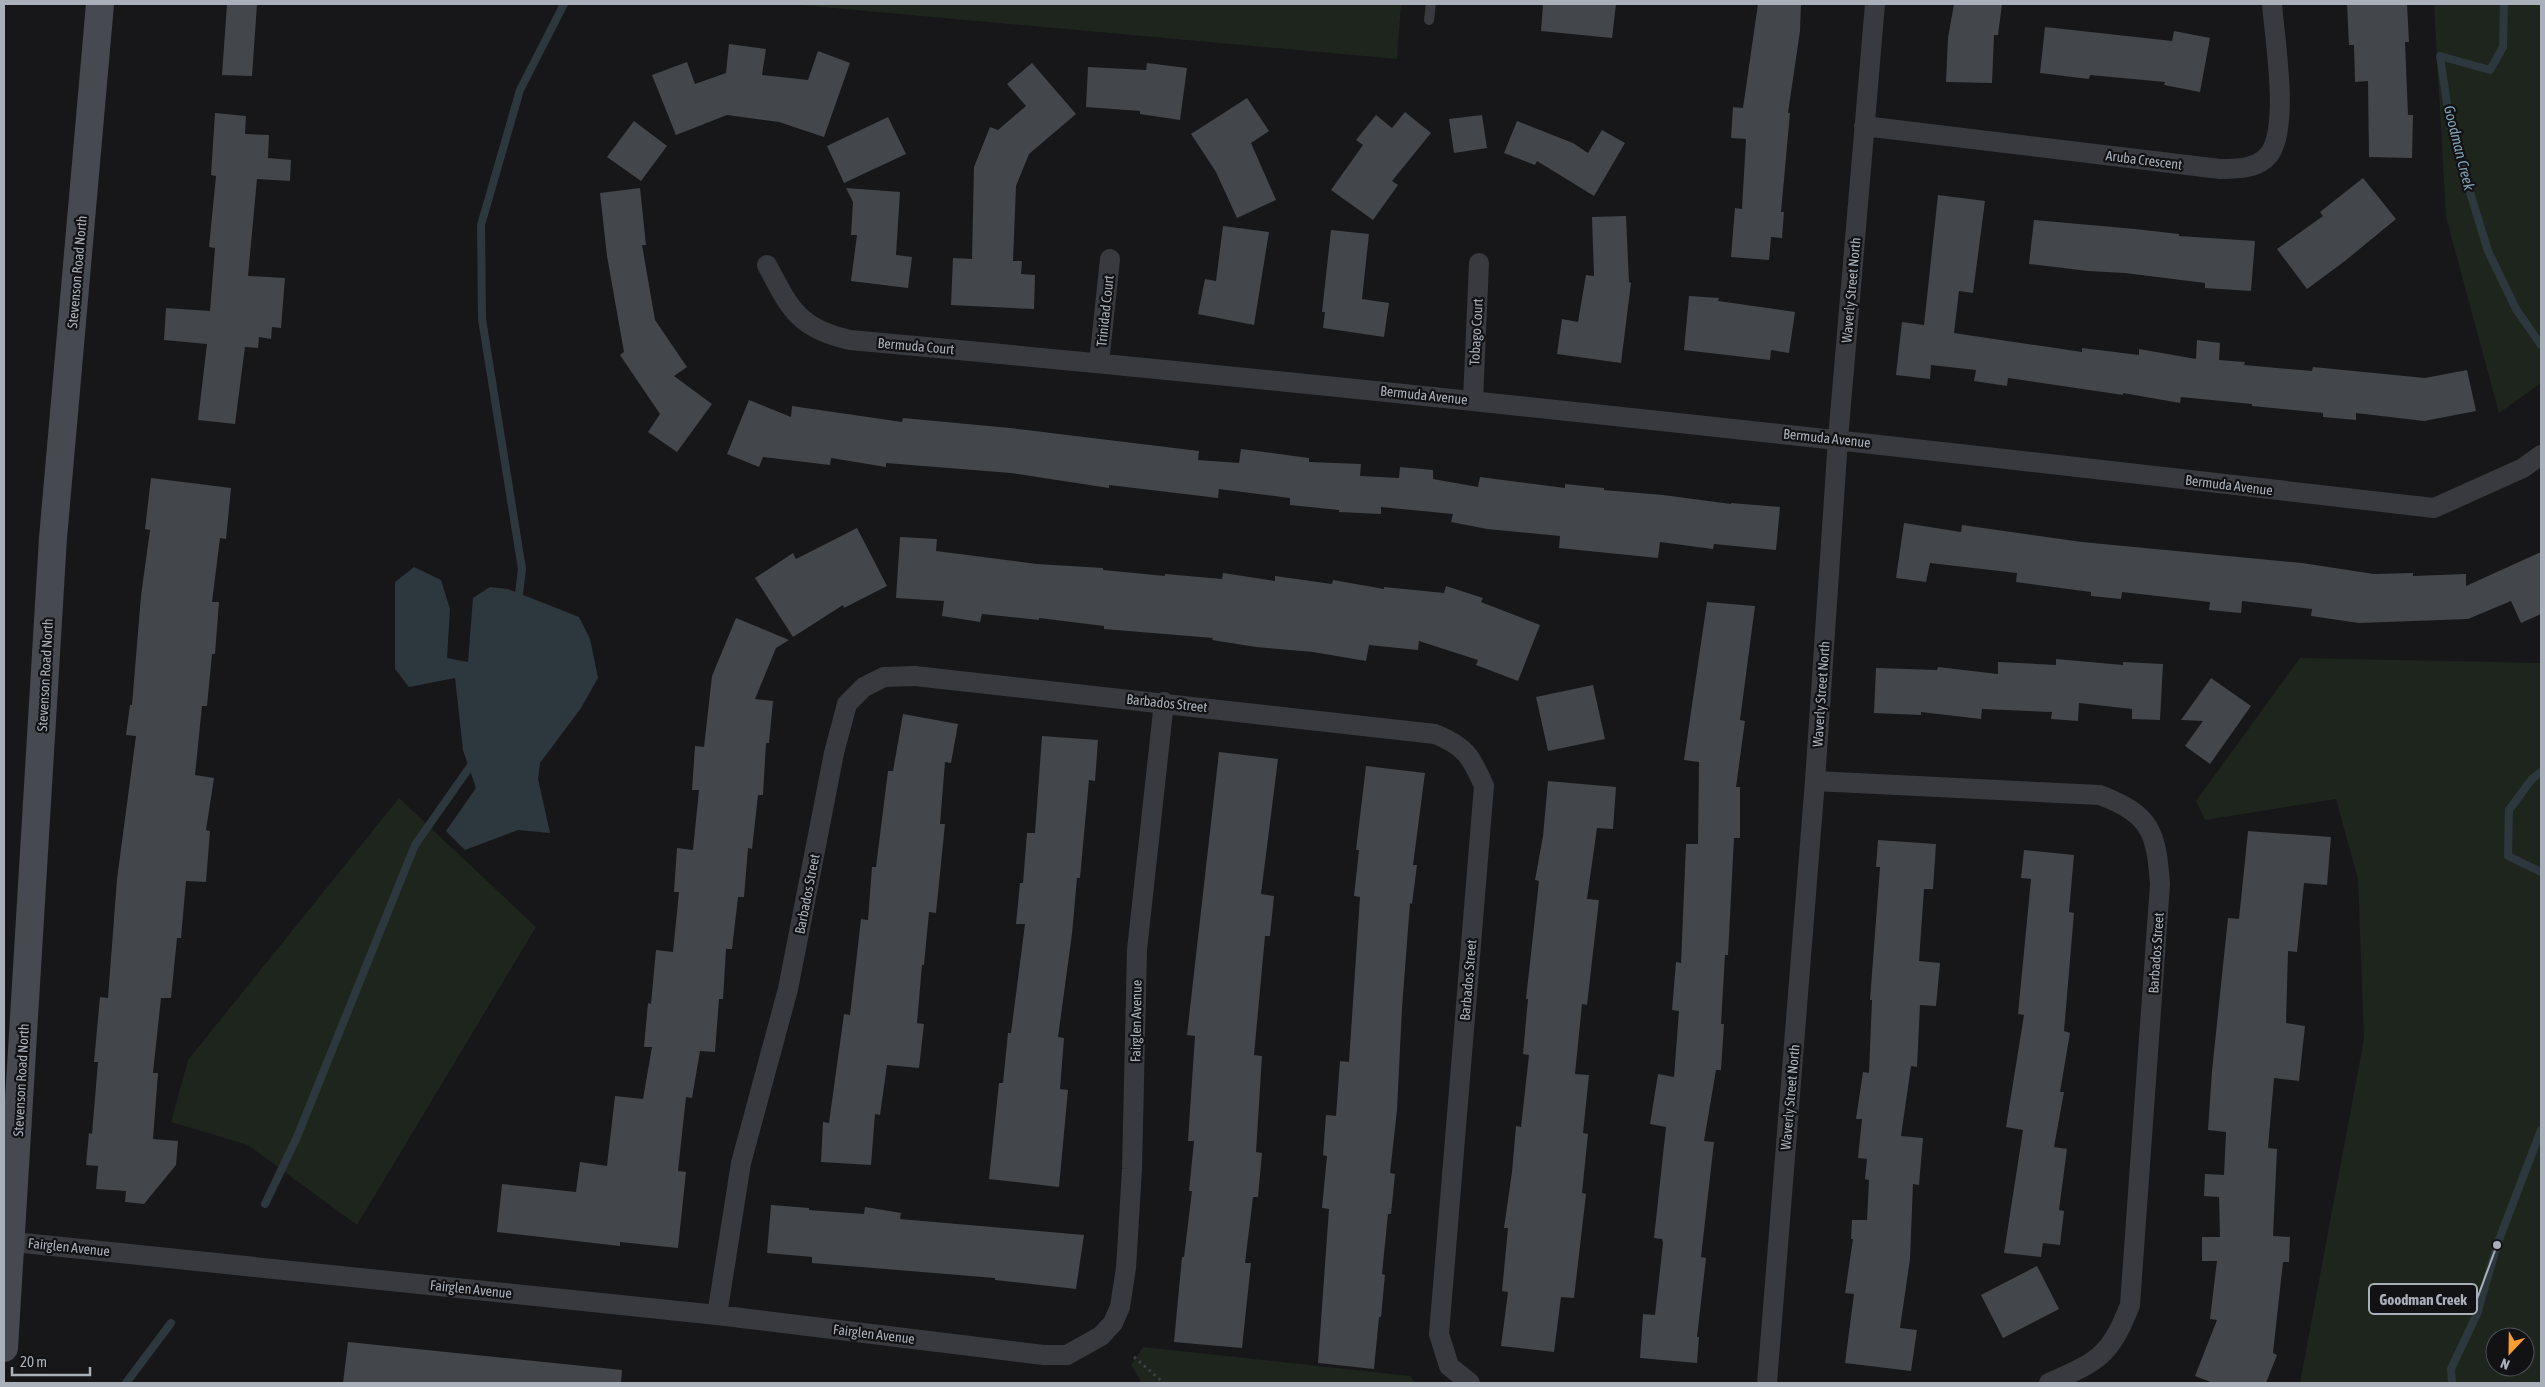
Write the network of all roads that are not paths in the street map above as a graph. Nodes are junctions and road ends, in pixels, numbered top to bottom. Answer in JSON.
{"nodes":[{"id":1,"x":100,"y":4,"type":"edge"},
{"id":2,"x":1431,"y":4,"type":"edge"},
{"id":3,"x":1875,"y":4,"type":"edge"},
{"id":4,"x":2272,"y":4,"type":"edge"},
{"id":5,"x":1429,"y":20,"type":"dead end"},
{"id":6,"x":1864,"y":126,"type":"junction"},
{"id":7,"x":1110,"y":259,"type":"dead end"},
{"id":8,"x":1479,"y":263,"type":"dead end"},
{"id":9,"x":767,"y":265,"type":"dead end"},
{"id":10,"x":1099,"y":363,"type":"junction"},
{"id":11,"x":1473,"y":400,"type":"junction"},
{"id":12,"x":1838,"y":439,"type":"junction"},
{"id":13,"x":2541,"y":455,"type":"edge"},
{"id":14,"x":1164,"y":702,"type":"junction"},
{"id":15,"x":1815,"y":781,"type":"junction"},
{"id":16,"x":8,"y":1241,"type":"edge"},
{"id":17,"x":717,"y":1315,"type":"junction"},
{"id":18,"x":4,"y":1348,"type":"edge"},
{"id":19,"x":1470,"y":1383,"type":"edge"},
{"id":20,"x":1767,"y":1383,"type":"edge"},
{"id":21,"x":2049,"y":1383,"type":"edge"}],
"edges":[{"from":1,"to":16,"type":"street","name":"Stevenson Road North"},
{"from":2,"to":5,"type":"lane"},
{"from":3,"to":6,"type":"street","name":"Waverly Street North"},
{"from":4,"to":6,"type":"street","name":"Aruba Crescent"},
{"from":6,"to":12,"type":"street","name":"Waverly Street North"},
{"from":7,"to":10,"type":"street","name":"Trinidad Court"},
{"from":8,"to":11,"type":"street","name":"Tobago Court"},
{"from":9,"to":10,"type":"street","name":"Bermuda Court"},
{"from":10,"to":11,"type":"street","name":"Bermuda Avenue"},
{"from":11,"to":12,"type":"street","name":"Bermuda Avenue"},
{"from":12,"to":13,"type":"street","name":"Bermuda Avenue"},
{"from":12,"to":15,"type":"street","name":"Waverly Street North"},
{"from":14,"to":17,"type":"street","name":"Barbados Street"},
{"from":14,"to":17,"type":"street","name":"Fairglen Avenue"},
{"from":14,"to":19,"type":"street","name":"Barbados Street"},
{"from":15,"to":20,"type":"street","name":"Waverly Street North"},
{"from":15,"to":21,"type":"street","name":"Barbados Street"},
{"from":16,"to":17,"type":"street","name":"Fairglen Avenue"},
{"from":16,"to":18,"type":"street","name":"Stevenson Road North"}]}
